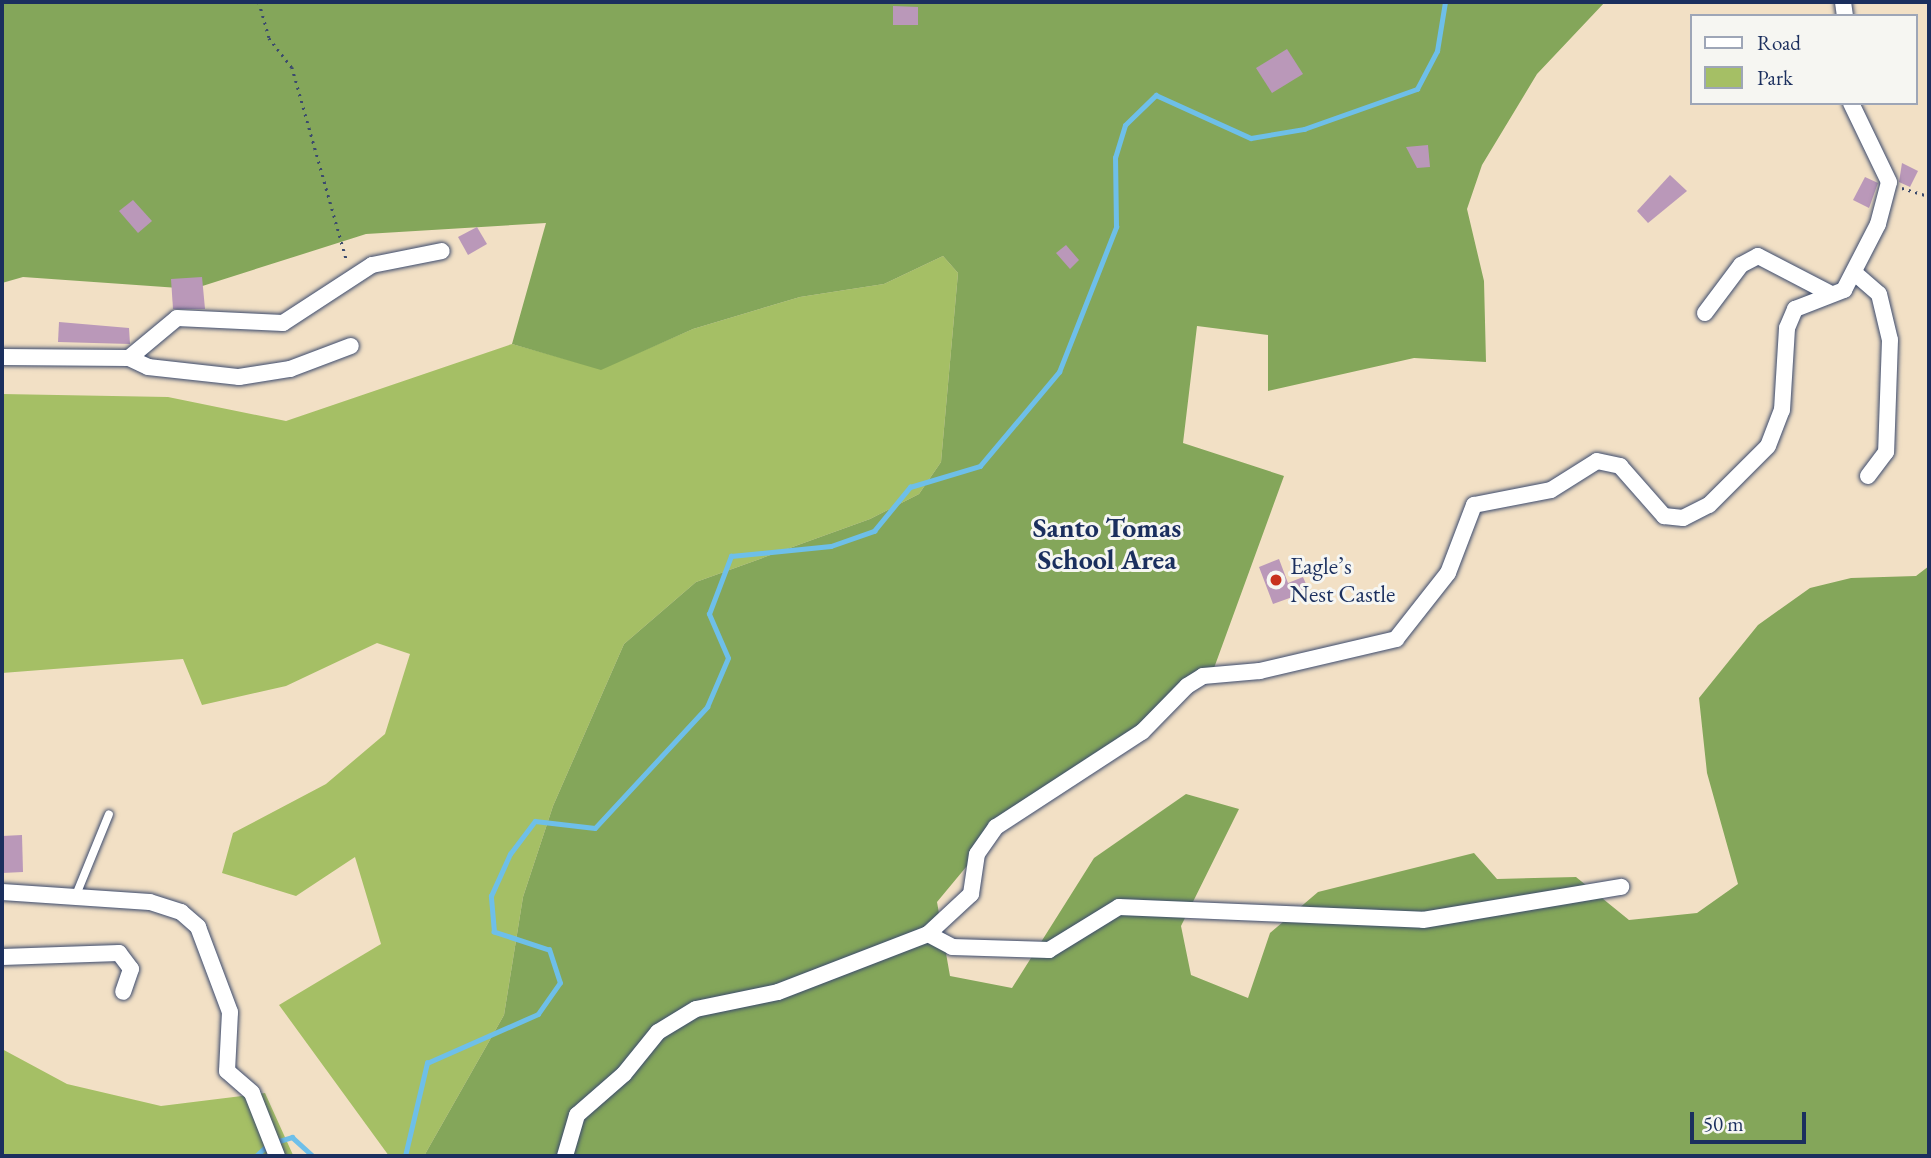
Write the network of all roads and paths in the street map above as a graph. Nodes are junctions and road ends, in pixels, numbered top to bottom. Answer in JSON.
{"nodes":[{"id":1,"x":259,"y":2,"type":"edge"},
{"id":2,"x":1852,"y":105,"type":"edge"},
{"id":3,"x":1889,"y":184,"type":"junction"},
{"id":4,"x":1929,"y":196,"type":"edge"},
{"id":5,"x":442,"y":251,"type":"dead end"},
{"id":6,"x":351,"y":274,"type":"junction"},
{"id":7,"x":1857,"y":275,"type":"junction"},
{"id":8,"x":1829,"y":293,"type":"junction"},
{"id":9,"x":1704,"y":313,"type":"dead end"},
{"id":10,"x":351,"y":346,"type":"dead end"},
{"id":11,"x":2,"y":357,"type":"edge"},
{"id":12,"x":129,"y":358,"type":"junction"},
{"id":13,"x":1868,"y":476,"type":"dead end"},
{"id":14,"x":109,"y":814,"type":"dead end"},
{"id":15,"x":1621,"y":887,"type":"dead end"},
{"id":16,"x":2,"y":892,"type":"edge"},
{"id":17,"x":76,"y":895,"type":"junction"},
{"id":18,"x":928,"y":934,"type":"junction"},
{"id":19,"x":2,"y":957,"type":"edge"},
{"id":20,"x":123,"y":992,"type":"dead end"},
{"id":21,"x":276,"y":1154,"type":"edge"},
{"id":22,"x":565,"y":1156,"type":"edge"}],
"edges":[{"from":1,"to":6,"type":"path"},
{"from":2,"to":3,"type":"street"},
{"from":3,"to":4,"type":"path"},
{"from":3,"to":7,"type":"street"},
{"from":5,"to":6,"type":"street"},
{"from":6,"to":12,"type":"street"},
{"from":7,"to":8,"type":"street"},
{"from":7,"to":13,"type":"street"},
{"from":8,"to":9,"type":"street"},
{"from":8,"to":18,"type":"street"},
{"from":10,"to":12,"type":"street"},
{"from":11,"to":12,"type":"street"},
{"from":14,"to":17,"type":"lane"},
{"from":15,"to":18,"type":"street"},
{"from":16,"to":17,"type":"street"},
{"from":17,"to":21,"type":"street"},
{"from":18,"to":22,"type":"street"},
{"from":19,"to":20,"type":"street"}]}
